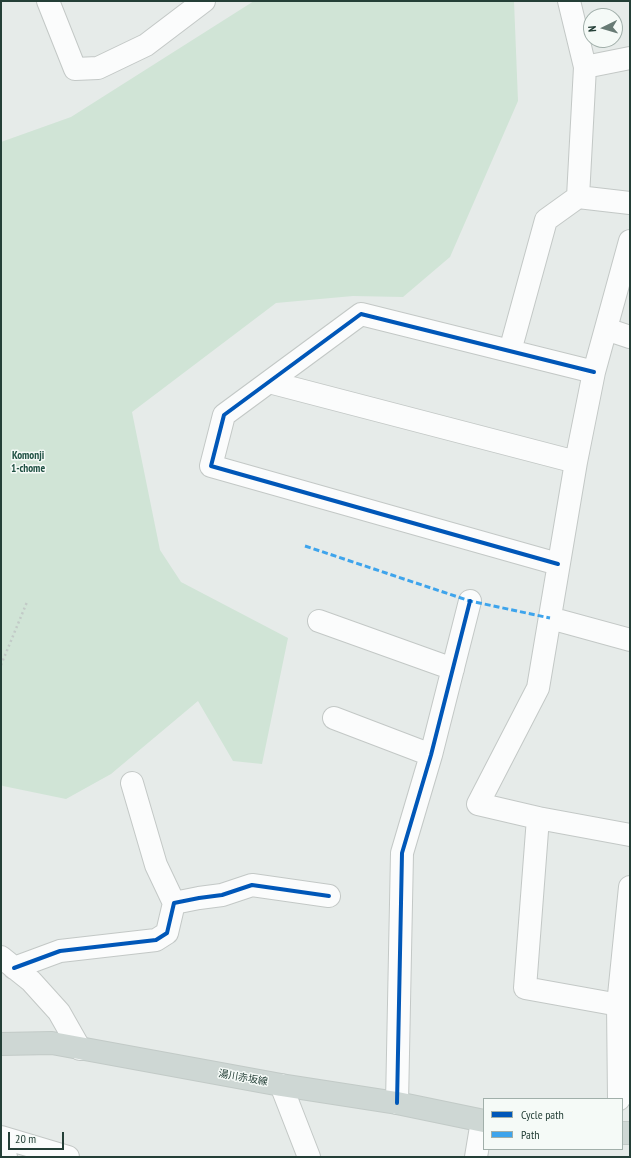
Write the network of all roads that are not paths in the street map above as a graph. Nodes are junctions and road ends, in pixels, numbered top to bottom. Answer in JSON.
{"nodes":[{"id":1,"x":48,"y":1,"type":"edge"},
{"id":2,"x":204,"y":1,"type":"edge"},
{"id":3,"x":569,"y":1,"type":"edge"},
{"id":4,"x":630,"y":58,"type":"edge"},
{"id":5,"x":584,"y":67,"type":"junction"},
{"id":6,"x":578,"y":197,"type":"junction"},
{"id":7,"x":630,"y":203,"type":"edge"},
{"id":8,"x":630,"y":241,"type":"edge"},
{"id":9,"x":606,"y":329,"type":"junction"},
{"id":10,"x":630,"y":337,"type":"edge"},
{"id":11,"x":510,"y":351,"type":"junction"},
{"id":12,"x":594,"y":372,"type":"junction"},
{"id":13,"x":268,"y":382,"type":"junction"},
{"id":14,"x":576,"y":462,"type":"junction"},
{"id":15,"x":558,"y":564,"type":"junction"},
{"id":16,"x":470,"y":601,"type":"dead end"},
{"id":17,"x":550,"y":618,"type":"junction"},
{"id":18,"x":319,"y":621,"type":"dead end"},
{"id":19,"x":630,"y":640,"type":"edge"},
{"id":20,"x":453,"y":669,"type":"junction"},
{"id":21,"x":334,"y":718,"type":"dead end"},
{"id":22,"x":432,"y":755,"type":"junction"},
{"id":23,"x":132,"y":783,"type":"dead end"},
{"id":24,"x":538,"y":818,"type":"junction"},
{"id":25,"x":630,"y":835,"type":"edge"},
{"id":26,"x":630,"y":887,"type":"edge"},
{"id":27,"x":329,"y":896,"type":"dead end"},
{"id":28,"x":174,"y":903,"type":"junction"},
{"id":29,"x":7,"y":962,"type":"edge"},
{"id":30,"x":624,"y":1006,"type":"edge"},
{"id":31,"x":1,"y":1044,"type":"edge"},
{"id":32,"x":80,"y":1049,"type":"junction"},
{"id":33,"x":281,"y":1085,"type":"junction"},
{"id":34,"x":619,"y":1098,"type":"edge"},
{"id":35,"x":397,"y":1103,"type":"junction"},
{"id":36,"x":483,"y":1121,"type":"edge"},
{"id":37,"x":1,"y":1137,"type":"edge"},
{"id":38,"x":1,"y":1156,"type":"edge"},
{"id":39,"x":6,"y":1157,"type":"edge"},
{"id":40,"x":68,"y":1157,"type":"edge"},
{"id":41,"x":309,"y":1157,"type":"edge"},
{"id":42,"x":476,"y":1157,"type":"edge"}],
"edges":[{"from":1,"to":2,"type":"street"},
{"from":3,"to":5,"type":"street"},
{"from":4,"to":5,"type":"street"},
{"from":5,"to":6,"type":"street"},
{"from":6,"to":7,"type":"street"},
{"from":6,"to":11,"type":"street"},
{"from":8,"to":9,"type":"street"},
{"from":9,"to":10,"type":"street"},
{"from":9,"to":12,"type":"street"},
{"from":11,"to":12,"type":"street"},
{"from":11,"to":13,"type":"street"},
{"from":12,"to":14,"type":"street"},
{"from":13,"to":14,"type":"street"},
{"from":13,"to":15,"type":"street"},
{"from":14,"to":15,"type":"street"},
{"from":15,"to":17,"type":"street"},
{"from":16,"to":20,"type":"street"},
{"from":17,"to":19,"type":"street"},
{"from":17,"to":24,"type":"street"},
{"from":18,"to":20,"type":"street"},
{"from":20,"to":22,"type":"street"},
{"from":21,"to":22,"type":"street"},
{"from":22,"to":35,"type":"street"},
{"from":23,"to":28,"type":"street"},
{"from":24,"to":25,"type":"street"},
{"from":24,"to":30,"type":"street"},
{"from":26,"to":30,"type":"street"},
{"from":27,"to":28,"type":"street"},
{"from":28,"to":29,"type":"street"},
{"from":29,"to":32,"type":"street"},
{"from":30,"to":34,"type":"street"},
{"from":31,"to":32,"type":"main road","name":"湯川赤坂線"},
{"from":32,"to":33,"type":"main road","name":"湯川赤坂線"},
{"from":33,"to":35,"type":"main road","name":"湯川赤坂線"},
{"from":33,"to":41,"type":"street"},
{"from":35,"to":36,"type":"main road","name":"湯川赤坂線"},
{"from":36,"to":42,"type":"street"},
{"from":37,"to":40,"type":"street"},
{"from":38,"to":39,"type":"street"}]}
